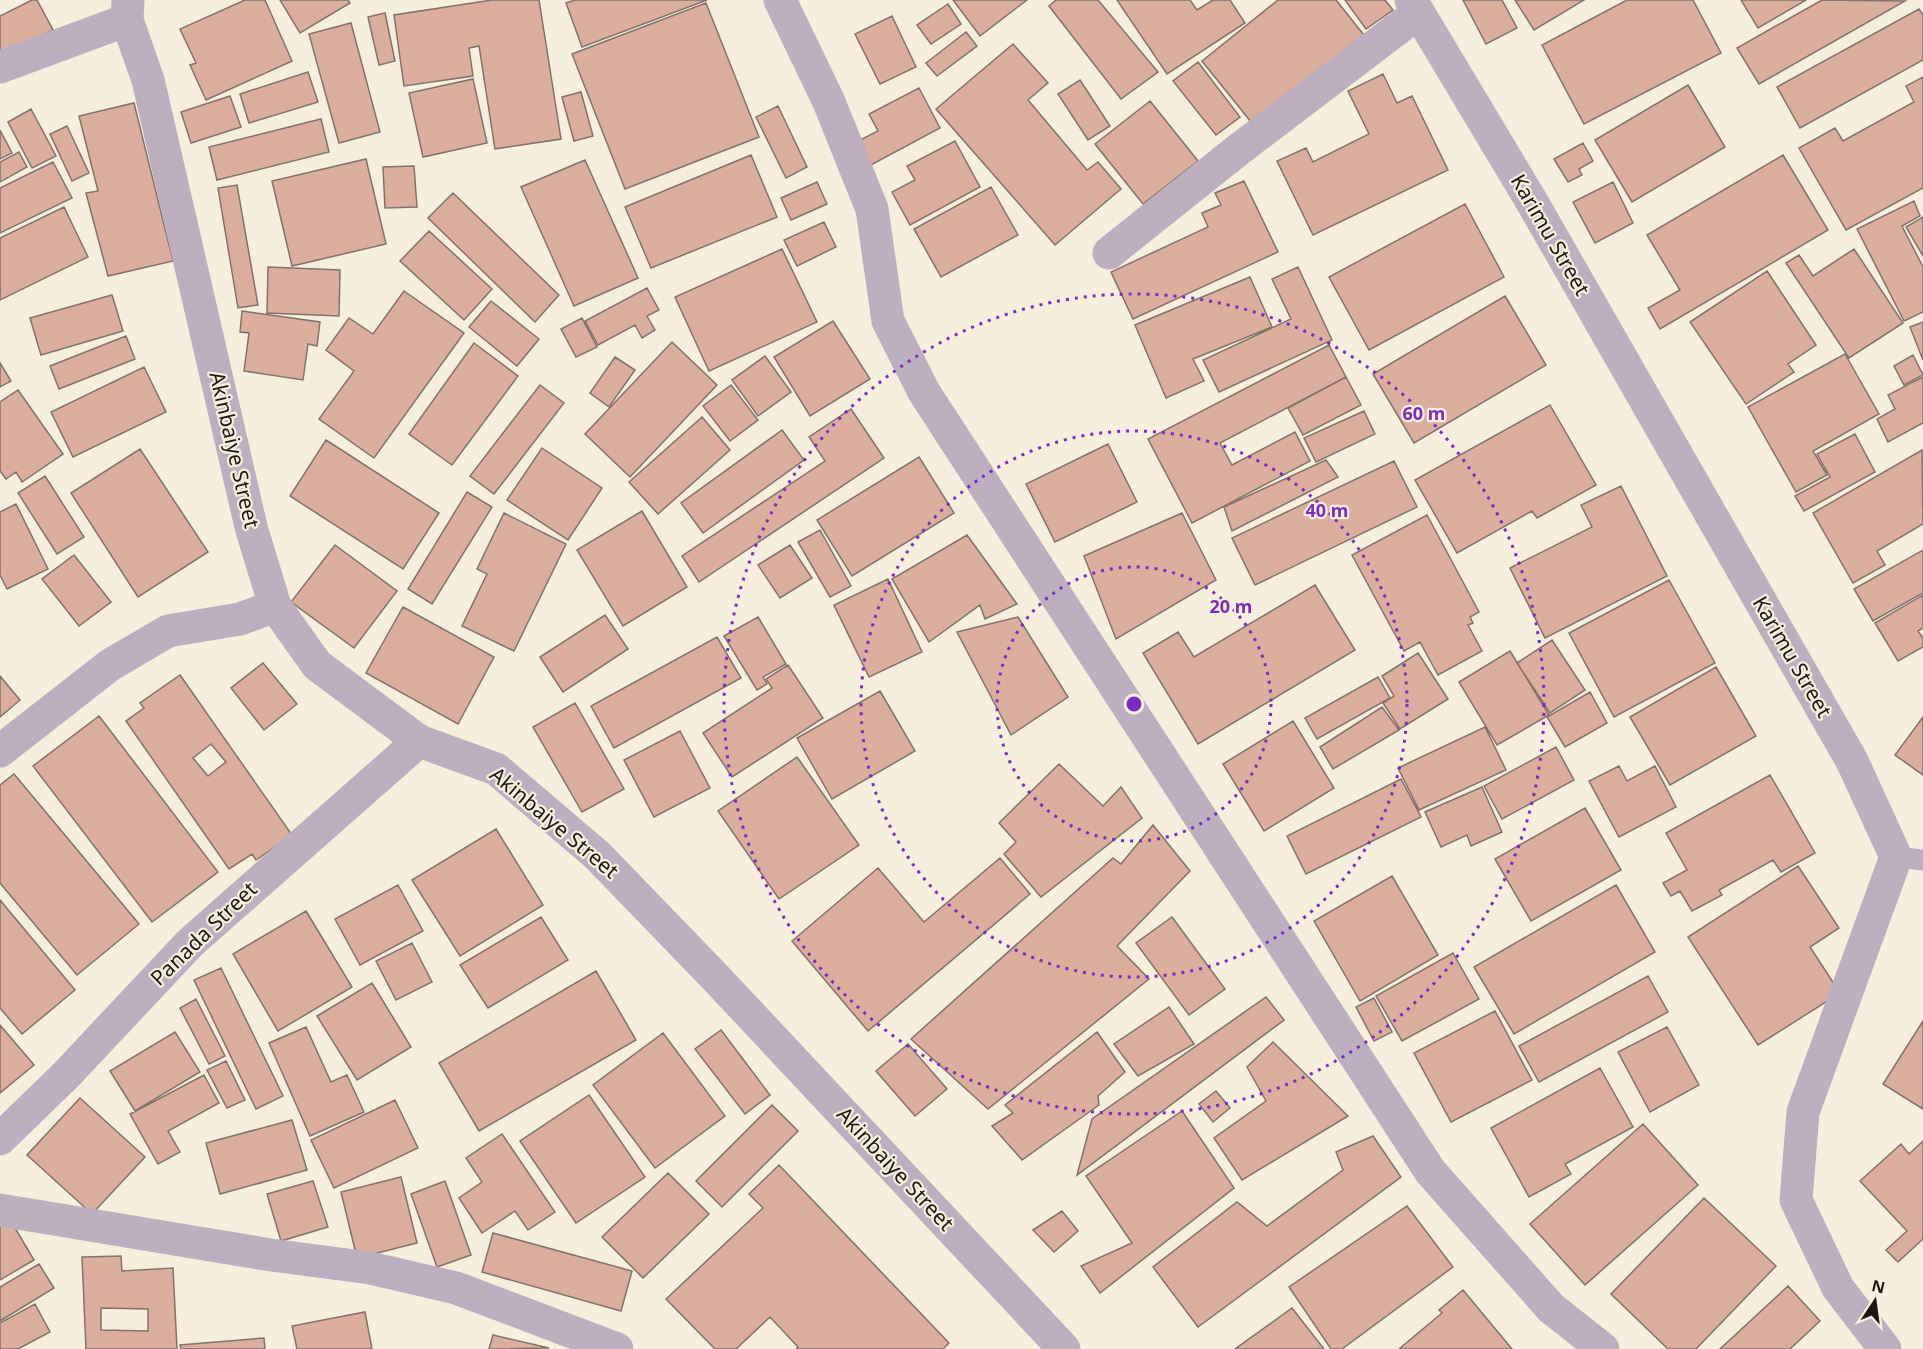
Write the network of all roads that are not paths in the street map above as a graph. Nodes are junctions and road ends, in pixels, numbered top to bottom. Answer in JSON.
{"nodes":[{"id":1,"x":780,"y":0,"type":"edge"},
{"id":2,"x":1414,"y":6,"type":"edge"},
{"id":3,"x":127,"y":10,"type":"edge"},
{"id":4,"x":0,"y":67,"type":"edge"},
{"id":5,"x":1109,"y":252,"type":"dead end"},
{"id":6,"x":275,"y":606,"type":"junction"},
{"id":7,"x":419,"y":741,"type":"junction"},
{"id":8,"x":0,"y":751,"type":"edge"},
{"id":9,"x":1909,"y":859,"type":"edge"},
{"id":10,"x":0,"y":1139,"type":"edge"},
{"id":11,"x":0,"y":1210,"type":"edge"},
{"id":12,"x":617,"y":1349,"type":"edge"},
{"id":13,"x":1064,"y":1349,"type":"edge"},
{"id":14,"x":1603,"y":1349,"type":"edge"},
{"id":15,"x":1885,"y":1349,"type":"edge"}],
"edges":[{"from":1,"to":14,"type":"street"},
{"from":2,"to":5,"type":"street"},
{"from":2,"to":9,"type":"street","name":"Karimu Street"},
{"from":3,"to":4,"type":"street"},
{"from":3,"to":6,"type":"street","name":"Akinbaiye Street"},
{"from":6,"to":7,"type":"street","name":"Akinbaiye Street"},
{"from":6,"to":8,"type":"street"},
{"from":7,"to":10,"type":"street","name":"Panada Street"},
{"from":7,"to":13,"type":"street","name":"Akinbaiye Street"},
{"from":9,"to":15,"type":"street","name":"Karimu Street"},
{"from":11,"to":12,"type":"street"}]}
